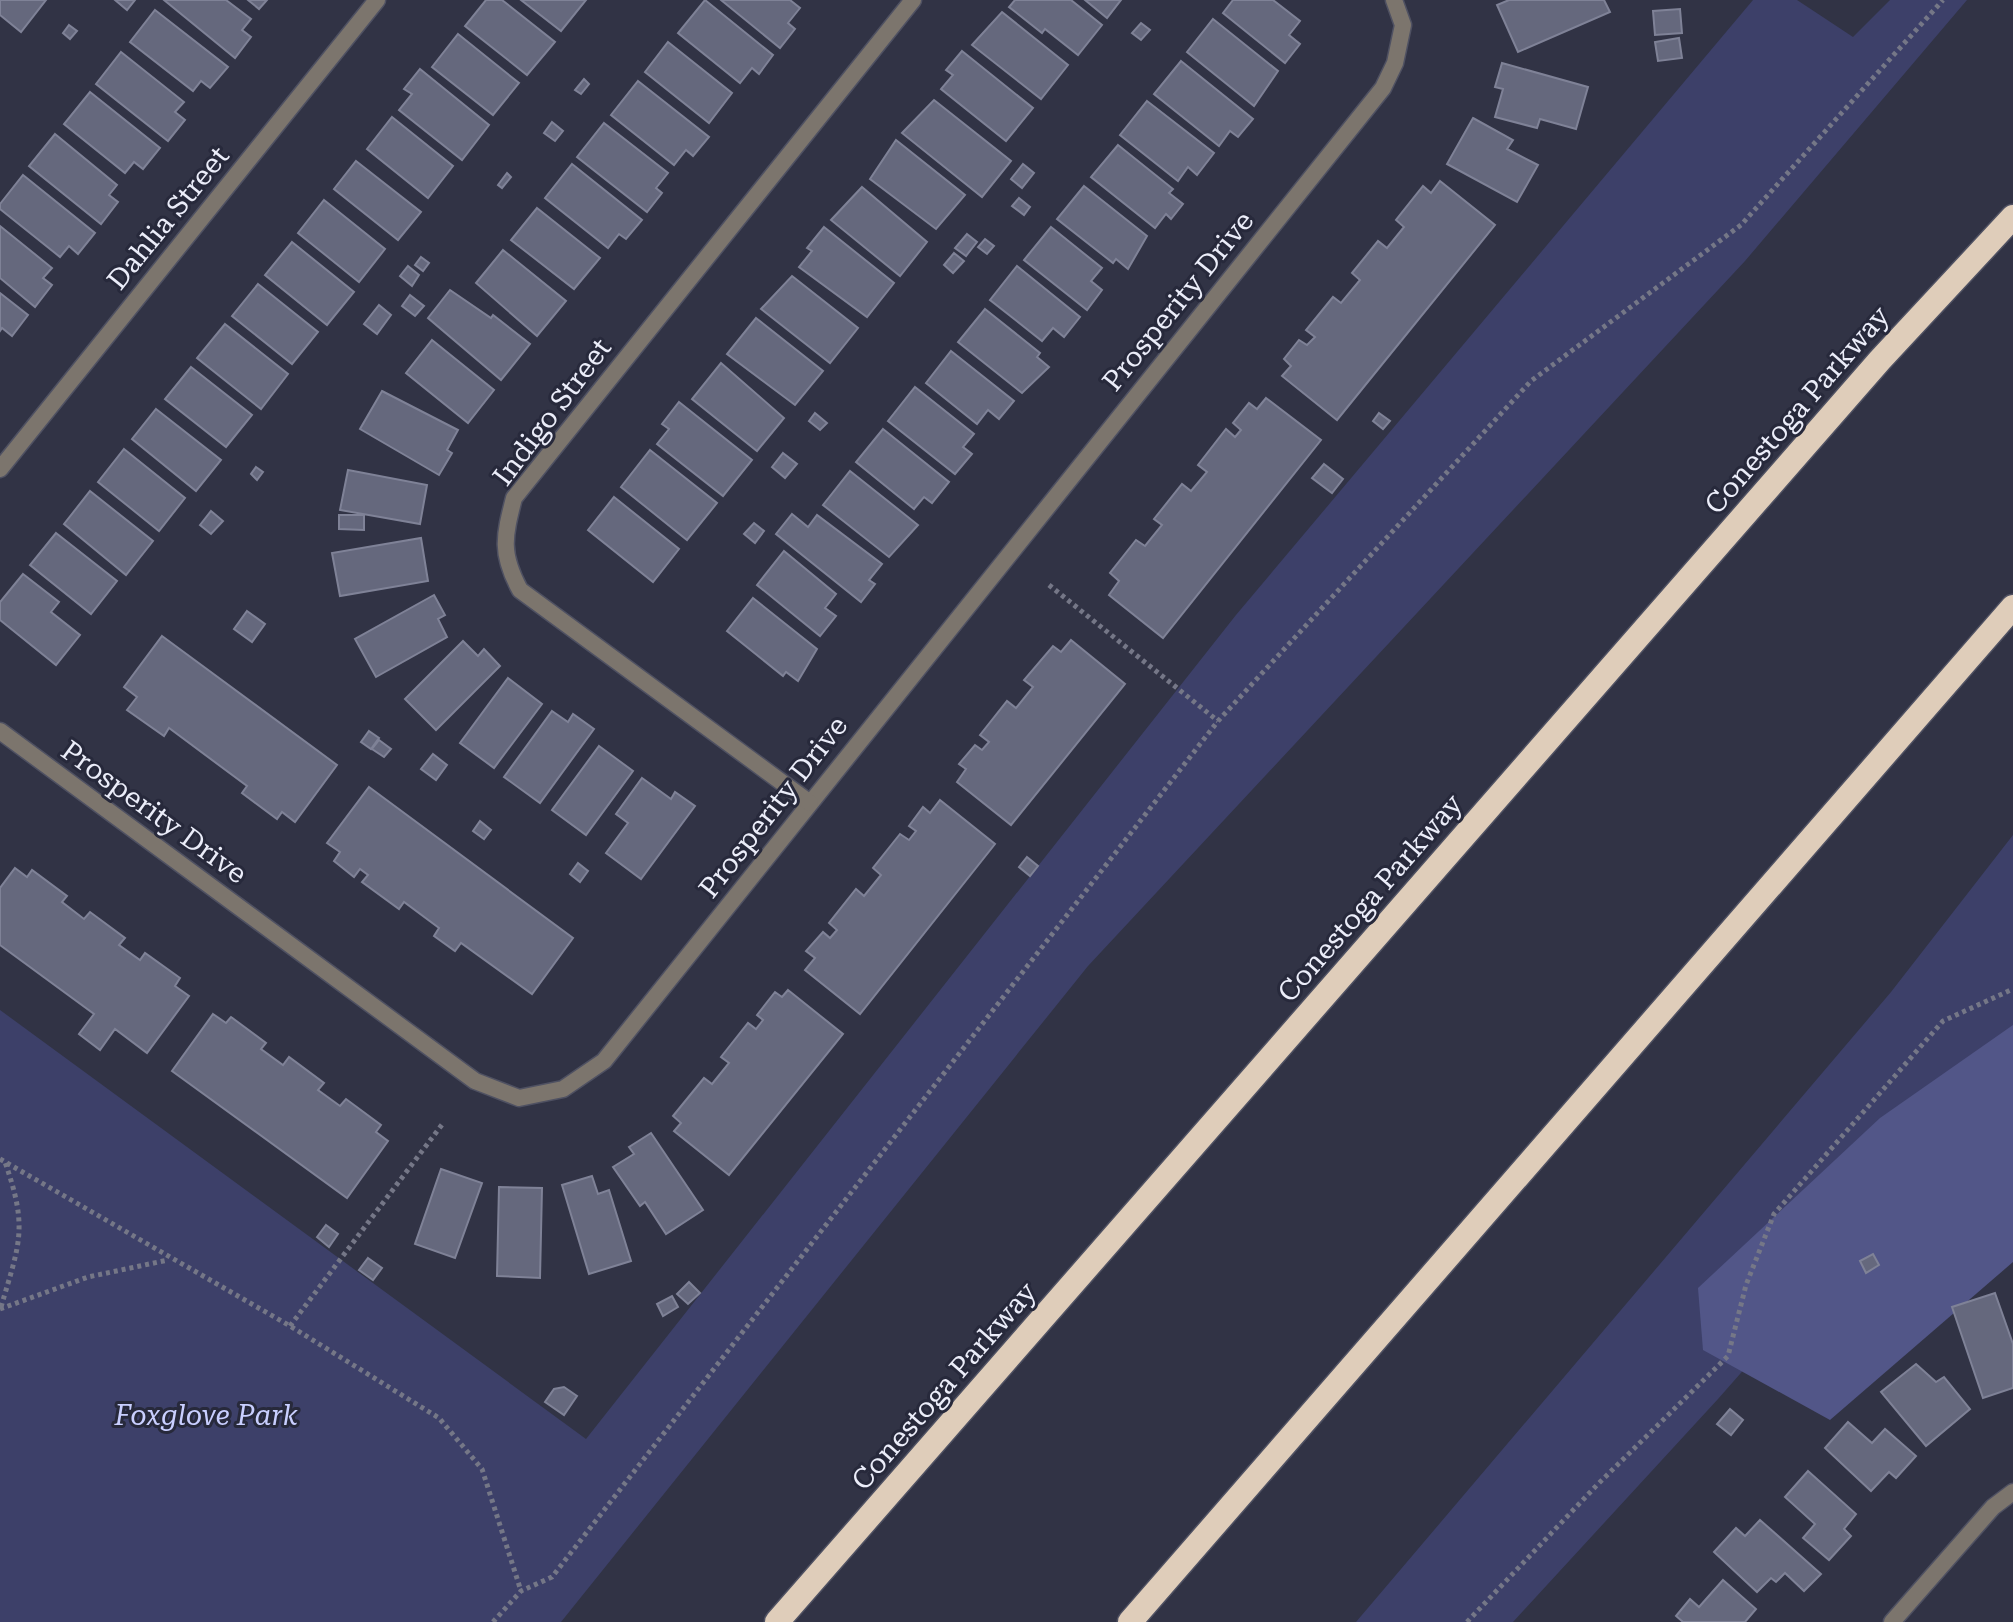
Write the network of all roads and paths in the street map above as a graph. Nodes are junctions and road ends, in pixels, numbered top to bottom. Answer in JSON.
{"nodes":[{"id":1,"x":377,"y":0,"type":"edge"},
{"id":2,"x":913,"y":0,"type":"edge"},
{"id":3,"x":1394,"y":0,"type":"edge"},
{"id":4,"x":1943,"y":0,"type":"edge"},
{"id":5,"x":2013,"y":217,"type":"edge"},
{"id":6,"x":0,"y":469,"type":"edge"},
{"id":7,"x":1049,"y":585,"type":"dead end"},
{"id":8,"x":2013,"y":607,"type":"edge"},
{"id":9,"x":1218,"y":721,"type":"junction"},
{"id":10,"x":0,"y":731,"type":"edge"},
{"id":11,"x":810,"y":803,"type":"junction"},
{"id":12,"x":2013,"y":989,"type":"edge"},
{"id":13,"x":444,"y":1122,"type":"dead end"},
{"id":14,"x":2,"y":1160,"type":"edge"},
{"id":15,"x":170,"y":1260,"type":"junction"},
{"id":16,"x":0,"y":1308,"type":"edge"},
{"id":17,"x":290,"y":1326,"type":"junction"},
{"id":18,"x":2013,"y":1492,"type":"edge"},
{"id":19,"x":521,"y":1591,"type":"junction"},
{"id":20,"x":493,"y":1622,"type":"edge"},
{"id":21,"x":777,"y":1622,"type":"edge"},
{"id":22,"x":1130,"y":1622,"type":"edge"},
{"id":23,"x":1467,"y":1622,"type":"edge"},
{"id":24,"x":1892,"y":1622,"type":"edge"}],
"edges":[{"from":1,"to":6,"type":"street","name":"Dahlia Street"},
{"from":2,"to":11,"type":"street","name":"Indigo Street"},
{"from":3,"to":11,"type":"street","name":"Prosperity Drive"},
{"from":4,"to":9,"type":"path"},
{"from":5,"to":21,"type":"highway","name":"Conestoga Parkway"},
{"from":7,"to":9,"type":"path"},
{"from":8,"to":22,"type":"highway"},
{"from":9,"to":19,"type":"path"},
{"from":10,"to":11,"type":"street","name":"Prosperity Drive"},
{"from":12,"to":23,"type":"path"},
{"from":13,"to":17,"type":"path"},
{"from":14,"to":15,"type":"path"},
{"from":14,"to":16,"type":"path"},
{"from":15,"to":16,"type":"path"},
{"from":15,"to":17,"type":"path"},
{"from":17,"to":19,"type":"path"},
{"from":18,"to":24,"type":"street"},
{"from":19,"to":20,"type":"path"}]}
